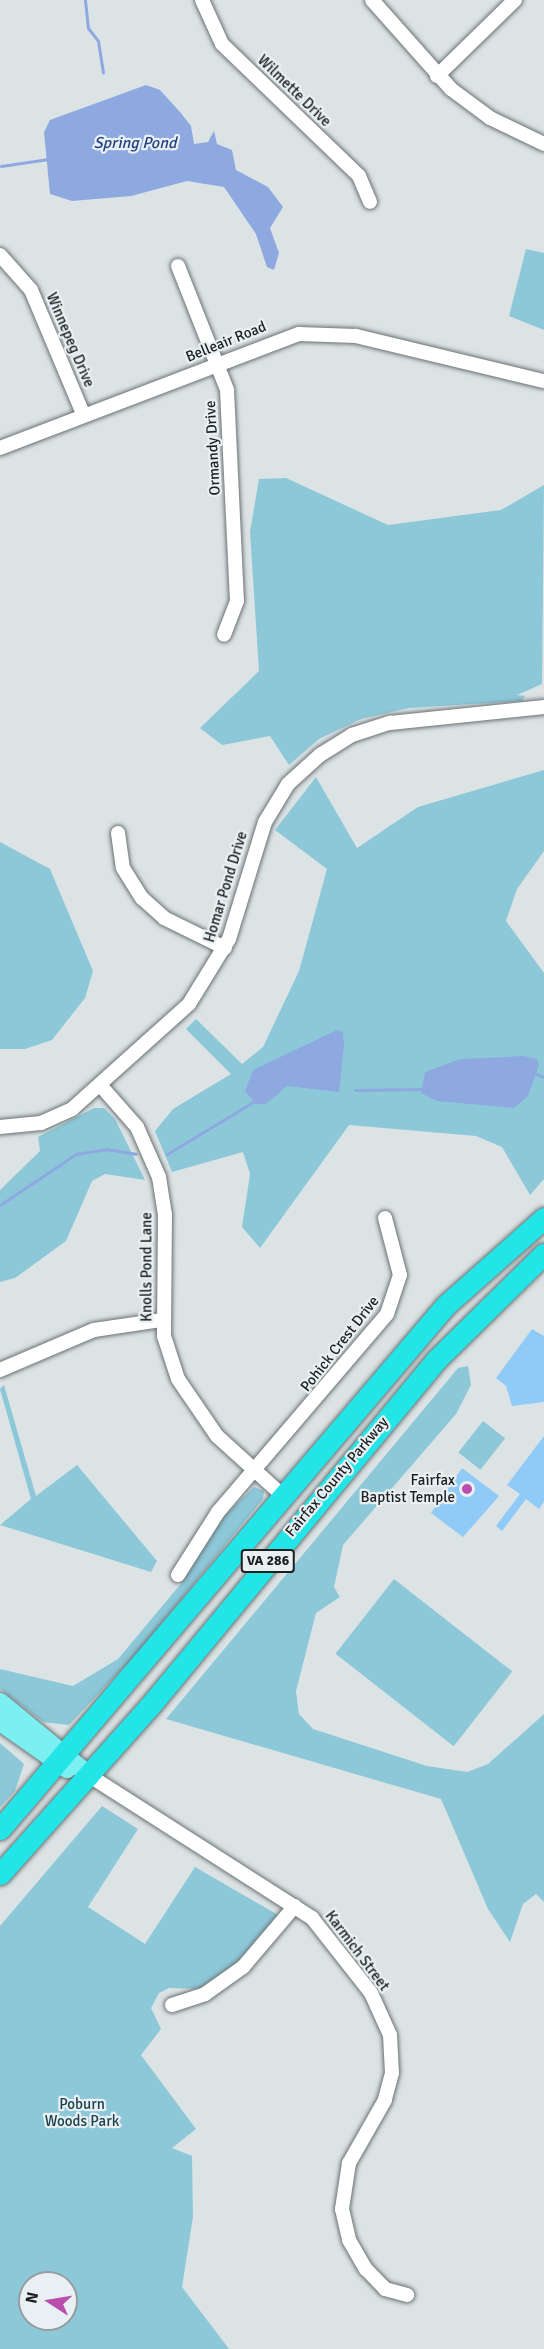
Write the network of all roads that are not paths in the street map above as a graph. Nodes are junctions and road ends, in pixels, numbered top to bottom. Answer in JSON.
{"nodes":[{"id":1,"x":202,"y":0,"type":"edge"},
{"id":2,"x":372,"y":0,"type":"edge"},
{"id":3,"x":515,"y":0,"type":"edge"},
{"id":4,"x":437,"y":76,"type":"junction"},
{"id":5,"x":544,"y":144,"type":"edge"},
{"id":6,"x":370,"y":202,"type":"dead end"},
{"id":7,"x":0,"y":255,"type":"edge"},
{"id":8,"x":178,"y":266,"type":"dead end"},
{"id":9,"x":218,"y":364,"type":"junction"},
{"id":10,"x":544,"y":381,"type":"edge"},
{"id":11,"x":83,"y":414,"type":"junction"},
{"id":12,"x":0,"y":448,"type":"edge"},
{"id":13,"x":224,"y":635,"type":"dead end"},
{"id":14,"x":544,"y":707,"type":"edge"},
{"id":15,"x":118,"y":833,"type":"dead end"},
{"id":16,"x":225,"y":948,"type":"junction"},
{"id":17,"x":101,"y":1086,"type":"junction"},
{"id":18,"x":0,"y":1127,"type":"edge"},
{"id":19,"x":385,"y":1218,"type":"dead end"},
{"id":20,"x":544,"y":1218,"type":"edge"},
{"id":21,"x":544,"y":1254,"type":"edge"},
{"id":22,"x":162,"y":1320,"type":"junction"},
{"id":23,"x":0,"y":1370,"type":"edge"},
{"id":24,"x":255,"y":1472,"type":"junction"},
{"id":25,"x":282,"y":1495,"type":"junction"},
{"id":26,"x":178,"y":1575,"type":"dead end"},
{"id":27,"x":0,"y":1702,"type":"edge"},
{"id":28,"x":0,"y":1722,"type":"edge"},
{"id":29,"x":63,"y":1760,"type":"junction"},
{"id":30,"x":90,"y":1776,"type":"junction"},
{"id":31,"x":0,"y":1829,"type":"edge"},
{"id":32,"x":0,"y":1874,"type":"edge"},
{"id":33,"x":295,"y":1905,"type":"junction"},
{"id":34,"x":172,"y":2005,"type":"dead end"},
{"id":35,"x":406,"y":2295,"type":"dead end"}],
"edges":[{"from":1,"to":6,"type":"street","name":"Wilmette Drive"},
{"from":2,"to":4,"type":"street"},
{"from":3,"to":4,"type":"street"},
{"from":4,"to":5,"type":"street"},
{"from":7,"to":11,"type":"street","name":"Winnepeg Drive"},
{"from":8,"to":9,"type":"street","name":"Ormandy Drive"},
{"from":9,"to":10,"type":"street","name":"Belleair Road"},
{"from":9,"to":11,"type":"street","name":"Belleair Road"},
{"from":9,"to":13,"type":"street","name":"Ormandy Drive"},
{"from":11,"to":12,"type":"street","name":"Belleair Road"},
{"from":14,"to":16,"type":"street","name":"Homar Pond Drive"},
{"from":15,"to":16,"type":"street"},
{"from":16,"to":17,"type":"street","name":"Homar Pond Drive"},
{"from":17,"to":18,"type":"street","name":"Homar Pond Drive"},
{"from":17,"to":22,"type":"street","name":"Knolls Pond Lane"},
{"from":19,"to":24,"type":"street","name":"Pohick Crest Drive"},
{"from":20,"to":25,"type":"highway","name":"Fairfax County Parkway","number":"VA 286"},
{"from":21,"to":30,"type":"highway","name":"Fairfax County Parkway","number":"VA 286"},
{"from":22,"to":23,"type":"street"},
{"from":22,"to":24,"type":"street","name":"Knolls Pond Lane"},
{"from":24,"to":25,"type":"street","name":"Knolls Pond Lane"},
{"from":24,"to":26,"type":"street","name":"Pohick Crest Drive"},
{"from":25,"to":29,"type":"highway","name":"Fairfax County Parkway","number":"VA 286"},
{"from":27,"to":29,"type":"main road"},
{"from":28,"to":29,"type":"main road"},
{"from":29,"to":30,"type":"main road"},
{"from":29,"to":31,"type":"highway","name":"Fairfax County Parkway","number":"VA 286"},
{"from":30,"to":32,"type":"highway","name":"Fairfax County Parkway","number":"VA 286"},
{"from":30,"to":33,"type":"street","name":"Karmich Street"},
{"from":33,"to":34,"type":"street"},
{"from":33,"to":35,"type":"street","name":"Karmich Street"}]}
